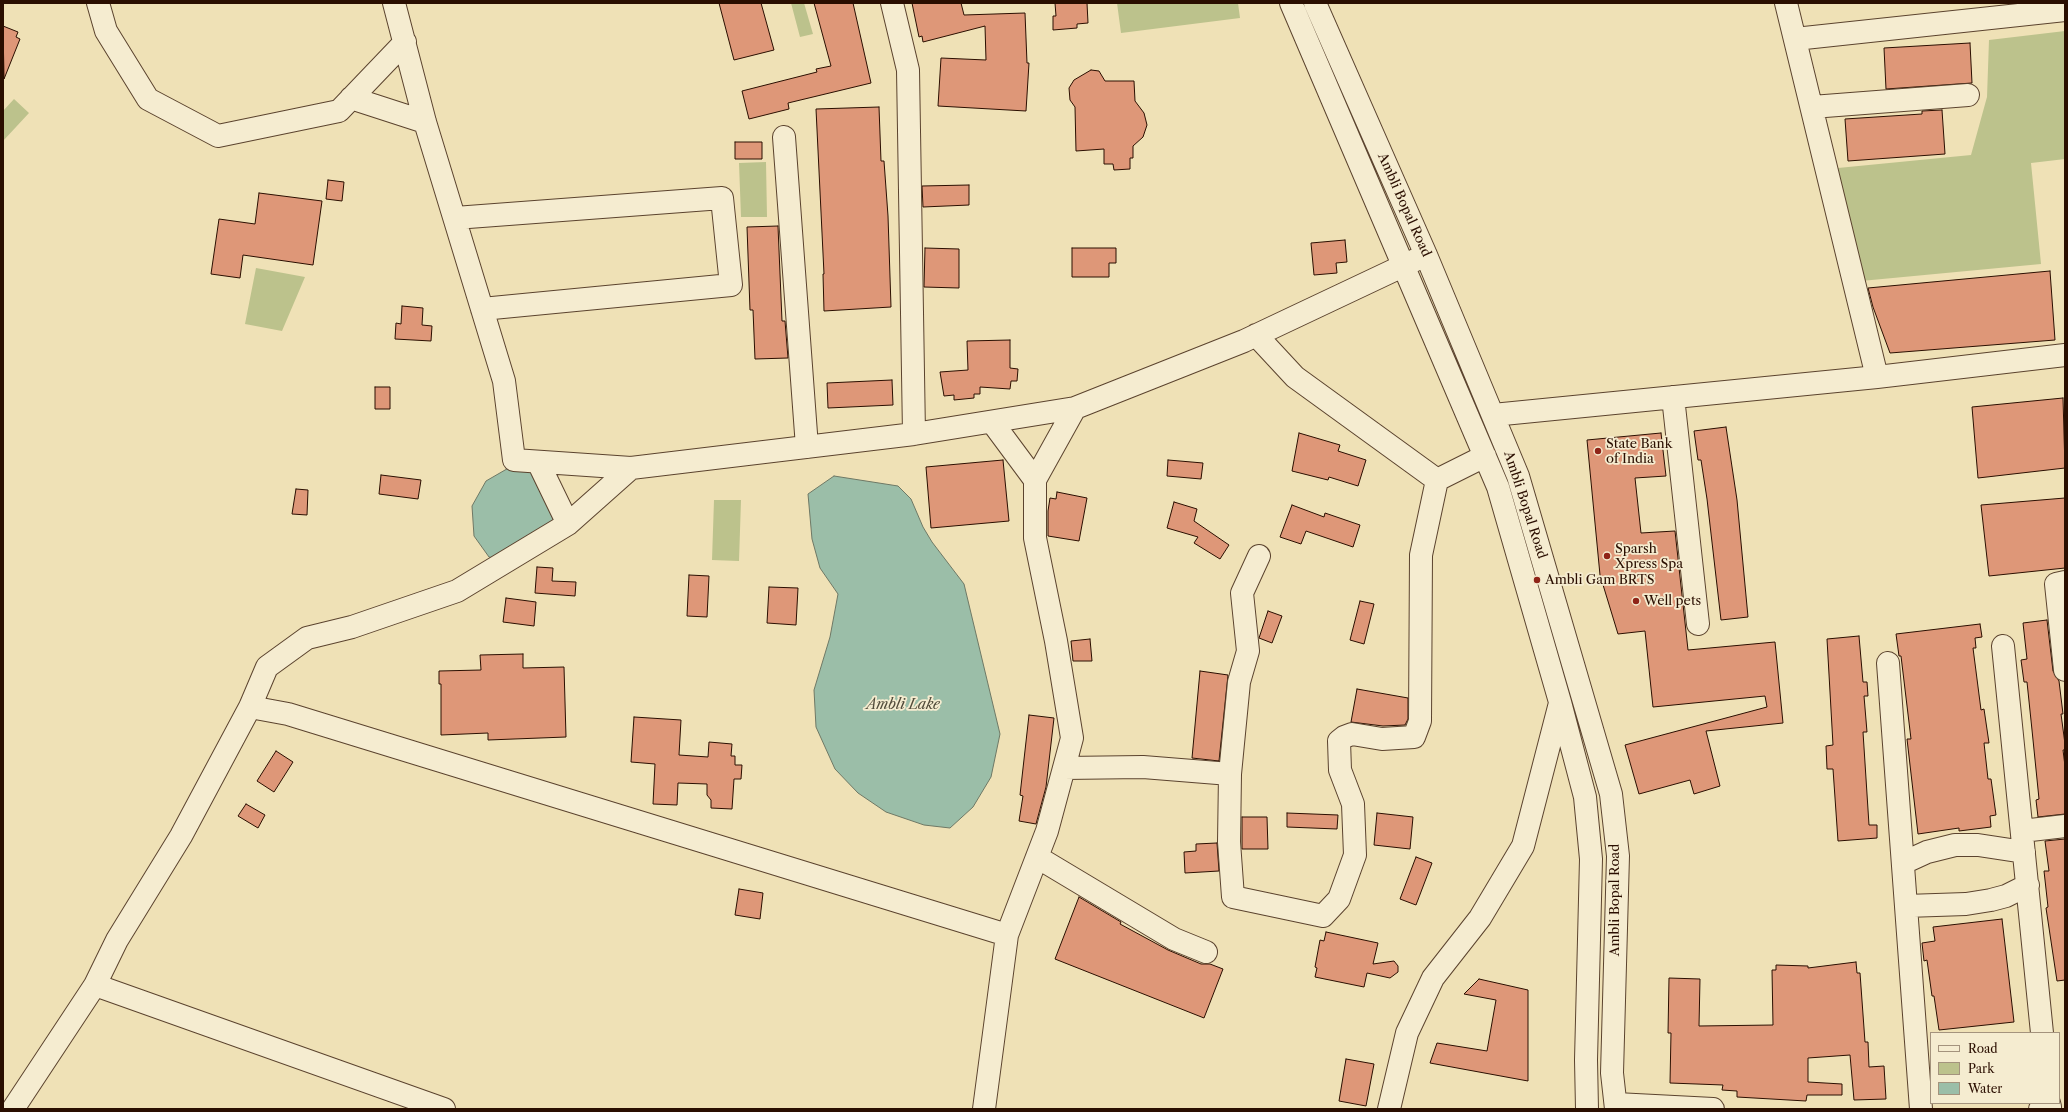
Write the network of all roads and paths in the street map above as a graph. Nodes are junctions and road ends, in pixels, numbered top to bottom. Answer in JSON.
{"nodes":[{"id":1,"x":98,"y":3,"type":"edge"},
{"id":2,"x":394,"y":3,"type":"edge"},
{"id":3,"x":892,"y":3,"type":"edge"},
{"id":4,"x":1291,"y":3,"type":"edge"},
{"id":5,"x":1315,"y":3,"type":"edge"},
{"id":6,"x":1786,"y":3,"type":"edge"},
{"id":7,"x":2065,"y":10,"type":"edge"},
{"id":8,"x":1795,"y":39,"type":"junction"},
{"id":9,"x":405,"y":42,"type":"junction"},
{"id":10,"x":1968,"y":95,"type":"dead end"},
{"id":11,"x":351,"y":98,"type":"junction"},
{"id":12,"x":1812,"y":107,"type":"junction"},
{"id":13,"x":425,"y":122,"type":"junction"},
{"id":14,"x":784,"y":136,"type":"dead end"},
{"id":15,"x":455,"y":218,"type":"junction"},
{"id":16,"x":1426,"y":255,"type":"junction"},
{"id":17,"x":1403,"y":266,"type":"junction"},
{"id":18,"x":482,"y":309,"type":"junction"},
{"id":19,"x":1256,"y":335,"type":"junction"},
{"id":20,"x":2065,"y":355,"type":"edge"},
{"id":21,"x":1877,"y":377,"type":"junction"},
{"id":22,"x":1673,"y":397,"type":"junction"},
{"id":23,"x":1075,"y":408,"type":"junction"},
{"id":24,"x":1493,"y":415,"type":"junction"},
{"id":25,"x":992,"y":422,"type":"junction"},
{"id":26,"x":914,"y":434,"type":"junction"},
{"id":27,"x":807,"y":447,"type":"junction"},
{"id":28,"x":1485,"y":456,"type":"junction"},
{"id":29,"x":538,"y":462,"type":"junction"},
{"id":30,"x":631,"y":468,"type":"junction"},
{"id":31,"x":1518,"y":476,"type":"junction"},
{"id":32,"x":1035,"y":480,"type":"junction"},
{"id":33,"x":1437,"y":480,"type":"junction"},
{"id":34,"x":1498,"y":487,"type":"junction"},
{"id":35,"x":568,"y":524,"type":"junction"},
{"id":36,"x":1258,"y":556,"type":"dead end"},
{"id":37,"x":2065,"y":582,"type":"edge"},
{"id":38,"x":1698,"y":624,"type":"dead end"},
{"id":39,"x":2003,"y":646,"type":"dead end"},
{"id":40,"x":1888,"y":663,"type":"dead end"},
{"id":41,"x":2065,"y":670,"type":"edge"},
{"id":42,"x":1560,"y":702,"type":"junction"},
{"id":43,"x":250,"y":707,"type":"junction"},
{"id":44,"x":1064,"y":768,"type":"junction"},
{"id":45,"x":1230,"y":774,"type":"junction"},
{"id":46,"x":2065,"y":826,"type":"edge"},
{"id":47,"x":2023,"y":841,"type":"junction"},
{"id":48,"x":1037,"y":857,"type":"junction"},
{"id":49,"x":1903,"y":862,"type":"junction"},
{"id":50,"x":2028,"y":885,"type":"junction"},
{"id":51,"x":1906,"y":906,"type":"junction"},
{"id":52,"x":1007,"y":935,"type":"junction"},
{"id":53,"x":1206,"y":952,"type":"dead end"},
{"id":54,"x":95,"y":985,"type":"junction"},
{"id":55,"x":2042,"y":1032,"type":"edge"},
{"id":56,"x":2049,"y":1104,"type":"edge"},
{"id":57,"x":1616,"y":1106,"type":"edge"},
{"id":58,"x":13,"y":1109,"type":"edge"},
{"id":59,"x":444,"y":1109,"type":"edge"},
{"id":60,"x":984,"y":1109,"type":"edge"},
{"id":61,"x":1389,"y":1109,"type":"edge"},
{"id":62,"x":1587,"y":1109,"type":"edge"},
{"id":63,"x":1713,"y":1109,"type":"edge"},
{"id":64,"x":1921,"y":1109,"type":"edge"},
{"id":65,"x":2040,"y":1109,"type":"edge"}],
"edges":[{"from":1,"to":11,"type":"street"},
{"from":2,"to":9,"type":"street"},
{"from":3,"to":26,"type":"street"},
{"from":4,"to":17,"type":"street","name":"Ambli Bopal Road"},
{"from":5,"to":16,"type":"street","name":"Ambli Bopal Road"},
{"from":6,"to":8,"type":"street"},
{"from":7,"to":8,"type":"street"},
{"from":8,"to":12,"type":"street"},
{"from":9,"to":11,"type":"street"},
{"from":9,"to":13,"type":"street"},
{"from":10,"to":12,"type":"street"},
{"from":11,"to":13,"type":"street"},
{"from":12,"to":21,"type":"street"},
{"from":13,"to":15,"type":"street"},
{"from":14,"to":27,"type":"street"},
{"from":15,"to":18,"type":"street"},
{"from":15,"to":18,"type":"street"},
{"from":16,"to":17,"type":"street"},
{"from":16,"to":24,"type":"street","name":"Ambli Bopal Road"},
{"from":17,"to":19,"type":"street"},
{"from":17,"to":28,"type":"street","name":"Ambli Bopal Road"},
{"from":18,"to":29,"type":"street"},
{"from":19,"to":23,"type":"street"},
{"from":19,"to":33,"type":"street"},
{"from":20,"to":21,"type":"street"},
{"from":21,"to":22,"type":"street"},
{"from":22,"to":24,"type":"street"},
{"from":22,"to":38,"type":"street"},
{"from":23,"to":25,"type":"street"},
{"from":23,"to":32,"type":"street"},
{"from":24,"to":31,"type":"street","name":"Ambli Bopal Road"},
{"from":25,"to":26,"type":"street"},
{"from":25,"to":32,"type":"street"},
{"from":26,"to":27,"type":"street"},
{"from":27,"to":30,"type":"street"},
{"from":28,"to":33,"type":"street"},
{"from":28,"to":34,"type":"street","name":"Ambli Bopal Road"},
{"from":29,"to":30,"type":"street"},
{"from":29,"to":35,"type":"street"},
{"from":30,"to":35,"type":"street"},
{"from":31,"to":34,"type":"street"},
{"from":31,"to":57,"type":"street","name":"Ambli Bopal Road"},
{"from":32,"to":44,"type":"street"},
{"from":33,"to":45,"type":"street"},
{"from":34,"to":42,"type":"street","name":"Ambli Bopal Road"},
{"from":35,"to":43,"type":"street"},
{"from":36,"to":45,"type":"street"},
{"from":37,"to":41,"type":"street"},
{"from":39,"to":47,"type":"street"},
{"from":40,"to":49,"type":"street"},
{"from":42,"to":61,"type":"street"},
{"from":42,"to":62,"type":"street","name":"Ambli Bopal Road"},
{"from":43,"to":52,"type":"street"},
{"from":43,"to":54,"type":"street"},
{"from":44,"to":45,"type":"street"},
{"from":44,"to":48,"type":"street"},
{"from":46,"to":47,"type":"street"},
{"from":47,"to":49,"type":"street"},
{"from":47,"to":50,"type":"street"},
{"from":48,"to":52,"type":"street"},
{"from":48,"to":53,"type":"street"},
{"from":49,"to":51,"type":"street"},
{"from":50,"to":51,"type":"street"},
{"from":50,"to":55,"type":"street"},
{"from":51,"to":64,"type":"street"},
{"from":52,"to":60,"type":"street"},
{"from":54,"to":58,"type":"street"},
{"from":54,"to":59,"type":"street"},
{"from":56,"to":65,"type":"street"},
{"from":57,"to":63,"type":"street"}]}
